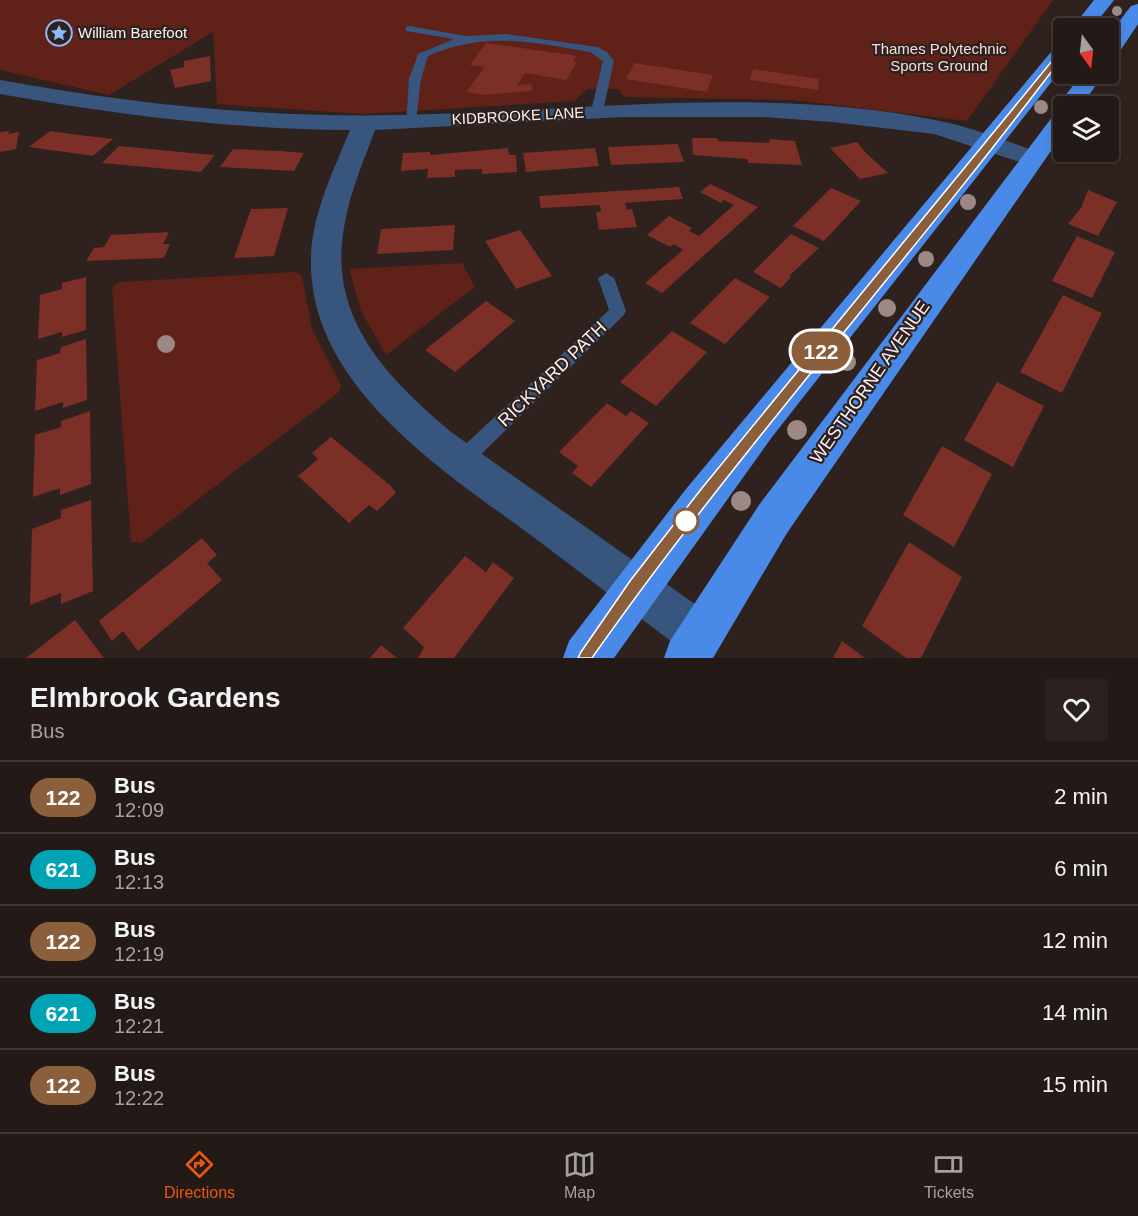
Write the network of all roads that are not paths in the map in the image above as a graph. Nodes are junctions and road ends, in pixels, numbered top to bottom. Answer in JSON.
{"nodes":[{"id":1,"x":1104,"y":0,"type":"edge"},
{"id":2,"x":1138,"y":10,"type":"edge"},
{"id":3,"x":1090,"y":18,"type":"edge"},
{"id":4,"x":410,"y":28,"type":"dead end"},
{"id":5,"x":1119,"y":37,"type":"edge"},
{"id":6,"x":470,"y":38,"type":"junction"},
{"id":7,"x":1053,"y":65,"type":"edge"},
{"id":8,"x":0,"y":87,"type":"edge"},
{"id":9,"x":597,"y":111,"type":"junction"},
{"id":10,"x":410,"y":122,"type":"junction"},
{"id":11,"x":365,"y":123,"type":"junction"},
{"id":12,"x":1053,"y":129,"type":"edge"},
{"id":13,"x":990,"y":144,"type":"junction"},
{"id":14,"x":1032,"y":158,"type":"junction"},
{"id":15,"x":606,"y":278,"type":"dead end"},
{"id":16,"x":461,"y":461,"type":"junction"},
{"id":17,"x":636,"y":587,"type":"junction"},
{"id":18,"x":694,"y":646,"type":"edge"},
{"id":19,"x":586,"y":658,"type":"edge"}],
"edges":[{"from":1,"to":3,"type":"highway"},
{"from":2,"to":5,"type":"highway"},
{"from":4,"to":6,"type":"lane"},
{"from":6,"to":9,"type":"lane"},
{"from":6,"to":10,"type":"lane"},
{"from":7,"to":13,"type":"highway"},
{"from":8,"to":11,"type":"street","name":"KIDBROOKE LANE"},
{"from":9,"to":10,"type":"street","name":"KIDBROOKE LANE"},
{"from":9,"to":13,"type":"street","name":"KIDBROOKE LANE"},
{"from":10,"to":11,"type":"street","name":"KIDBROOKE LANE"},
{"from":11,"to":16,"type":"street"},
{"from":12,"to":14,"type":"highway","name":"WESTHORNE AVENUE"},
{"from":13,"to":14,"type":"street","name":"KIDBROOKE LANE"},
{"from":13,"to":17,"type":"highway"},
{"from":14,"to":18,"type":"highway","name":"WESTHORNE AVENUE"},
{"from":15,"to":16,"type":"lane","name":"RICKYARD PATH"},
{"from":16,"to":17,"type":"street"},
{"from":17,"to":18,"type":"street"},
{"from":17,"to":19,"type":"highway"}]}
